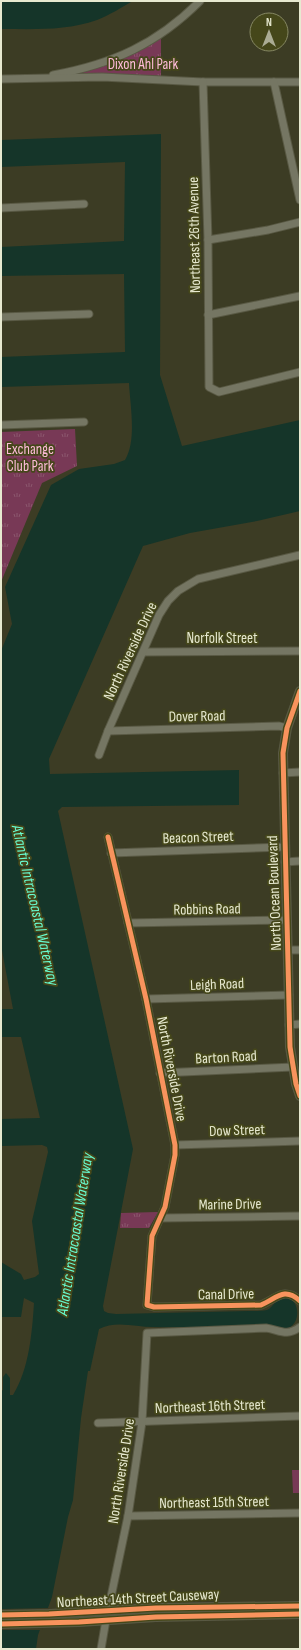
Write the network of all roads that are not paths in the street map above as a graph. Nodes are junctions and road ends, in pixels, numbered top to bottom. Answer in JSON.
{"nodes":[{"id":1,"x":200,"y":1,"type":"edge"},
{"id":2,"x":1,"y":79,"type":"edge"},
{"id":3,"x":31,"y":79,"type":"junction"},
{"id":4,"x":203,"y":82,"type":"junction"},
{"id":5,"x":274,"y":82,"type":"junction"},
{"id":6,"x":300,"y":82,"type":"edge"},
{"id":7,"x":300,"y":200,"type":"edge"},
{"id":8,"x":84,"y":204,"type":"dead end"},
{"id":9,"x":1,"y":208,"type":"edge"},
{"id":10,"x":300,"y":222,"type":"edge"},
{"id":11,"x":208,"y":240,"type":"junction"},
{"id":12,"x":300,"y":296,"type":"edge"},
{"id":13,"x":89,"y":314,"type":"dead end"},
{"id":14,"x":208,"y":316,"type":"junction"},
{"id":15,"x":1,"y":317,"type":"edge"},
{"id":16,"x":300,"y":372,"type":"edge"},
{"id":17,"x":84,"y":422,"type":"dead end"},
{"id":18,"x":1,"y":425,"type":"edge"},
{"id":19,"x":300,"y":555,"type":"edge"},
{"id":20,"x":300,"y":651,"type":"edge"},
{"id":21,"x":144,"y":652,"type":"junction"},
{"id":22,"x":299,"y":694,"type":"edge"},
{"id":23,"x":287,"y":728,"type":"junction"},
{"id":24,"x":108,"y":731,"type":"junction"},
{"id":25,"x":100,"y":755,"type":"dead end"},
{"id":26,"x":300,"y":772,"type":"edge"},
{"id":27,"x":283,"y":773,"type":"junction"},
{"id":28,"x":108,"y":836,"type":"dead end"},
{"id":29,"x":285,"y":847,"type":"junction"},
{"id":30,"x":112,"y":853,"type":"junction"},
{"id":31,"x":300,"y":861,"type":"edge"},
{"id":32,"x":285,"y":862,"type":"junction"},
{"id":33,"x":287,"y":920,"type":"junction"},
{"id":34,"x":128,"y":923,"type":"junction"},
{"id":35,"x":288,"y":950,"type":"junction"},
{"id":36,"x":300,"y":950,"type":"edge"},
{"id":37,"x":289,"y":995,"type":"junction"},
{"id":38,"x":146,"y":999,"type":"junction"},
{"id":39,"x":289,"y":1024,"type":"junction"},
{"id":40,"x":300,"y":1024,"type":"edge"},
{"id":41,"x":292,"y":1068,"type":"junction"},
{"id":42,"x":160,"y":1073,"type":"junction"},
{"id":43,"x":300,"y":1096,"type":"edge"},
{"id":44,"x":300,"y":1141,"type":"edge"},
{"id":45,"x":175,"y":1145,"type":"junction"},
{"id":46,"x":300,"y":1216,"type":"edge"},
{"id":47,"x":161,"y":1218,"type":"junction"},
{"id":48,"x":300,"y":1301,"type":"edge"},
{"id":49,"x":147,"y":1305,"type":"joint"},
{"id":50,"x":300,"y":1327,"type":"edge"},
{"id":51,"x":300,"y":1416,"type":"edge"},
{"id":52,"x":142,"y":1422,"type":"junction"},
{"id":53,"x":98,"y":1423,"type":"dead end"},
{"id":54,"x":300,"y":1513,"type":"edge"},
{"id":55,"x":128,"y":1516,"type":"junction"},
{"id":56,"x":300,"y":1606,"type":"edge"},
{"id":57,"x":108,"y":1611,"type":"junction"},
{"id":58,"x":300,"y":1614,"type":"edge"},
{"id":59,"x":1,"y":1616,"type":"edge"},
{"id":60,"x":49,"y":1619,"type":"junction"},
{"id":61,"x":106,"y":1620,"type":"junction"},
{"id":62,"x":1,"y":1624,"type":"edge"},
{"id":63,"x":101,"y":1649,"type":"edge"}],
"edges":[{"from":1,"to":3,"type":"street"},
{"from":2,"to":3,"type":"street"},
{"from":3,"to":4,"type":"street"},
{"from":4,"to":5,"type":"street"},
{"from":4,"to":11,"type":"street","name":"Northeast 26th Avenue"},
{"from":5,"to":6,"type":"street"},
{"from":5,"to":7,"type":"street"},
{"from":8,"to":9,"type":"street"},
{"from":10,"to":11,"type":"street"},
{"from":11,"to":14,"type":"street","name":"Northeast 26th Avenue"},
{"from":12,"to":14,"type":"street"},
{"from":13,"to":15,"type":"street"},
{"from":14,"to":16,"type":"street","name":"Northeast 26th Avenue"},
{"from":17,"to":18,"type":"street"},
{"from":19,"to":21,"type":"street","name":"North Riverside Drive"},
{"from":20,"to":21,"type":"street","name":"Norfolk Street"},
{"from":21,"to":24,"type":"street","name":"North Riverside Drive"},
{"from":22,"to":23,"type":"main road","name":"North Ocean Boulevard"},
{"from":23,"to":24,"type":"street","name":"Dover Road"},
{"from":23,"to":27,"type":"main road","name":"North Ocean Boulevard"},
{"from":24,"to":25,"type":"street","name":"North Riverside Drive"},
{"from":26,"to":27,"type":"street"},
{"from":27,"to":29,"type":"main road","name":"North Ocean Boulevard"},
{"from":28,"to":30,"type":"street","name":"North Riverside Drive"},
{"from":29,"to":30,"type":"street","name":"Beacon Street"},
{"from":29,"to":32,"type":"main road","name":"North Ocean Boulevard"},
{"from":30,"to":34,"type":"street","name":"North Riverside Drive"},
{"from":31,"to":32,"type":"street"},
{"from":32,"to":33,"type":"main road","name":"North Ocean Boulevard"},
{"from":33,"to":34,"type":"street","name":"Robbins Road"},
{"from":33,"to":35,"type":"main road","name":"North Ocean Boulevard"},
{"from":34,"to":38,"type":"street","name":"North Riverside Drive"},
{"from":35,"to":36,"type":"street"},
{"from":35,"to":37,"type":"main road","name":"North Ocean Boulevard"},
{"from":37,"to":38,"type":"street","name":"Leigh Road"},
{"from":37,"to":39,"type":"main road","name":"North Ocean Boulevard"},
{"from":38,"to":42,"type":"street","name":"North Riverside Drive"},
{"from":39,"to":40,"type":"street"},
{"from":39,"to":41,"type":"main road","name":"North Ocean Boulevard"},
{"from":41,"to":42,"type":"street","name":"Barton Road"},
{"from":41,"to":43,"type":"main road","name":"North Ocean Boulevard"},
{"from":42,"to":45,"type":"street","name":"North Riverside Drive"},
{"from":44,"to":45,"type":"street","name":"Dow Street"},
{"from":45,"to":47,"type":"street","name":"North Riverside Drive"},
{"from":46,"to":47,"type":"street","name":"Marine Drive"},
{"from":47,"to":49,"type":"street","name":"North Riverside Drive"},
{"from":48,"to":49,"type":"street","name":"Canal Drive"},
{"from":50,"to":52,"type":"street","name":"North Riverside Drive"},
{"from":51,"to":52,"type":"street","name":"Northeast 16th Street"},
{"from":52,"to":53,"type":"street","name":"Northeast 16th Street"},
{"from":52,"to":55,"type":"street","name":"North Riverside Drive"},
{"from":54,"to":55,"type":"street","name":"Northeast 15th Street"},
{"from":55,"to":57,"type":"street","name":"North Riverside Drive"},
{"from":56,"to":57,"type":"main road","name":"Northeast 14th Street Causeway"},
{"from":57,"to":60,"type":"main road","name":"Northeast 14th Street Causeway"},
{"from":58,"to":61,"type":"main road","name":"Northeast 14th Street Causeway"},
{"from":59,"to":60,"type":"main road","name":"Northeast 14th Street Causeway"},
{"from":60,"to":61,"type":"main road","name":"Northeast 14th Street Causeway"},
{"from":60,"to":62,"type":"main road","name":"Northeast 14th Street Causeway"},
{"from":61,"to":63,"type":"street"}]}
